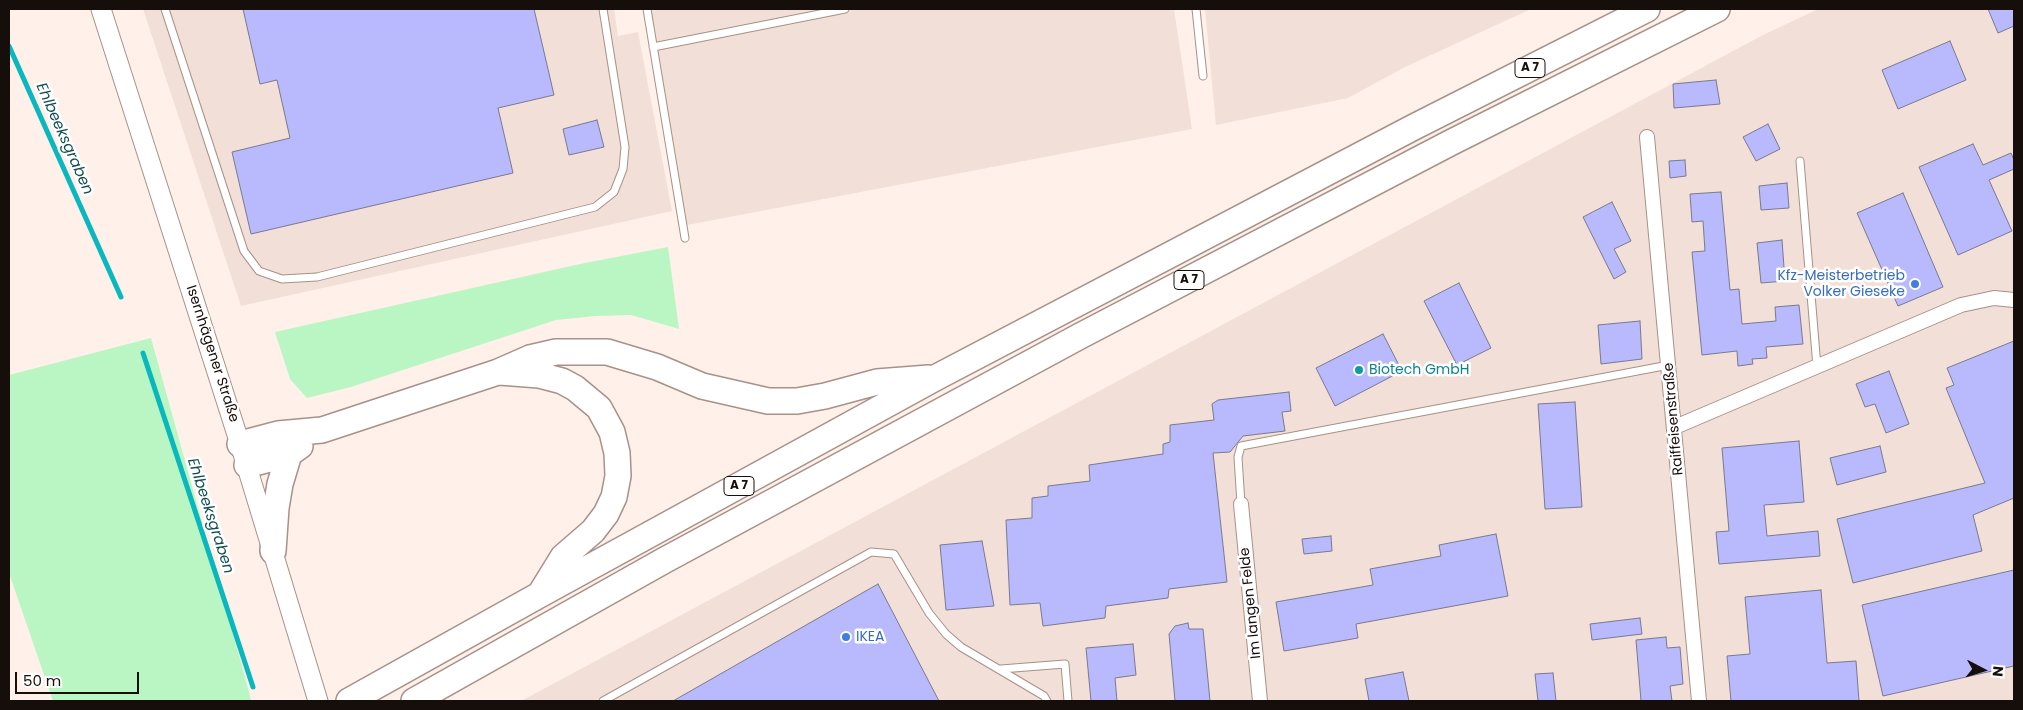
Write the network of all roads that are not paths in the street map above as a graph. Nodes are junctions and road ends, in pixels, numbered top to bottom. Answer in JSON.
{"nodes":[{"id":1,"x":100,"y":9,"type":"edge"},
{"id":2,"x":165,"y":9,"type":"edge"},
{"id":3,"x":603,"y":9,"type":"edge"},
{"id":4,"x":647,"y":9,"type":"edge"},
{"id":5,"x":845,"y":9,"type":"edge"},
{"id":6,"x":1196,"y":9,"type":"edge"},
{"id":7,"x":1647,"y":9,"type":"edge"},
{"id":8,"x":1717,"y":9,"type":"edge"},
{"id":9,"x":653,"y":46,"type":"junction"},
{"id":10,"x":1203,"y":76,"type":"dead end"},
{"id":11,"x":1647,"y":137,"type":"dead end"},
{"id":12,"x":1800,"y":161,"type":"dead end"},
{"id":13,"x":685,"y":238,"type":"dead end"},
{"id":14,"x":2014,"y":300,"type":"edge"},
{"id":15,"x":1669,"y":365,"type":"junction"},
{"id":16,"x":1817,"y":367,"type":"junction"},
{"id":17,"x":498,"y":372,"type":"junction"},
{"id":18,"x":937,"y":377,"type":"junction"},
{"id":19,"x":1675,"y":427,"type":"junction"},
{"id":20,"x":322,"y":430,"type":"junction"},
{"id":21,"x":244,"y":454,"type":"junction"},
{"id":22,"x":289,"y":454,"type":"junction"},
{"id":23,"x":1241,"y":504,"type":"joint"},
{"id":24,"x":273,"y":551,"type":"junction"},
{"id":25,"x":541,"y":594,"type":"junction"},
{"id":26,"x":1000,"y":669,"type":"junction"},
{"id":27,"x":318,"y":701,"type":"edge"},
{"id":28,"x":349,"y":701,"type":"edge"},
{"id":29,"x":414,"y":701,"type":"edge"},
{"id":30,"x":604,"y":701,"type":"edge"},
{"id":31,"x":1047,"y":701,"type":"edge"},
{"id":32,"x":1068,"y":701,"type":"edge"},
{"id":33,"x":1260,"y":701,"type":"edge"},
{"id":34,"x":1699,"y":701,"type":"edge"}],
"edges":[{"from":1,"to":21,"type":"main road","name":"Isernhägener Straße"},
{"from":2,"to":3,"type":"lane"},
{"from":4,"to":9,"type":"lane"},
{"from":5,"to":9,"type":"lane"},
{"from":6,"to":10,"type":"lane"},
{"from":7,"to":18,"type":"highway","number":"A 7"},
{"from":8,"to":29,"type":"highway","number":"A 7"},
{"from":9,"to":13,"type":"lane"},
{"from":11,"to":15,"type":"street","name":"Raiffeisenstraße"},
{"from":12,"to":16,"type":"lane"},
{"from":14,"to":16,"type":"street"},
{"from":15,"to":19,"type":"street","name":"Raiffeisenstraße"},
{"from":15,"to":23,"type":"lane"},
{"from":16,"to":19,"type":"street"},
{"from":17,"to":18,"type":"highway"},
{"from":17,"to":20,"type":"highway"},
{"from":17,"to":25,"type":"highway"},
{"from":18,"to":25,"type":"highway","number":"A 7"},
{"from":19,"to":34,"type":"street","name":"Raiffeisenstraße"},
{"from":20,"to":21,"type":"highway"},
{"from":20,"to":22,"type":"highway"},
{"from":21,"to":22,"type":"highway"},
{"from":21,"to":24,"type":"main road","name":"Isernhägener Straße"},
{"from":22,"to":24,"type":"highway"},
{"from":23,"to":33,"type":"street","name":"Im langen Felde"},
{"from":24,"to":27,"type":"main road","name":"Isernhägener Straße"},
{"from":25,"to":28,"type":"highway","number":"A 7"},
{"from":26,"to":30,"type":"lane"},
{"from":26,"to":31,"type":"lane"},
{"from":26,"to":32,"type":"lane"}]}
